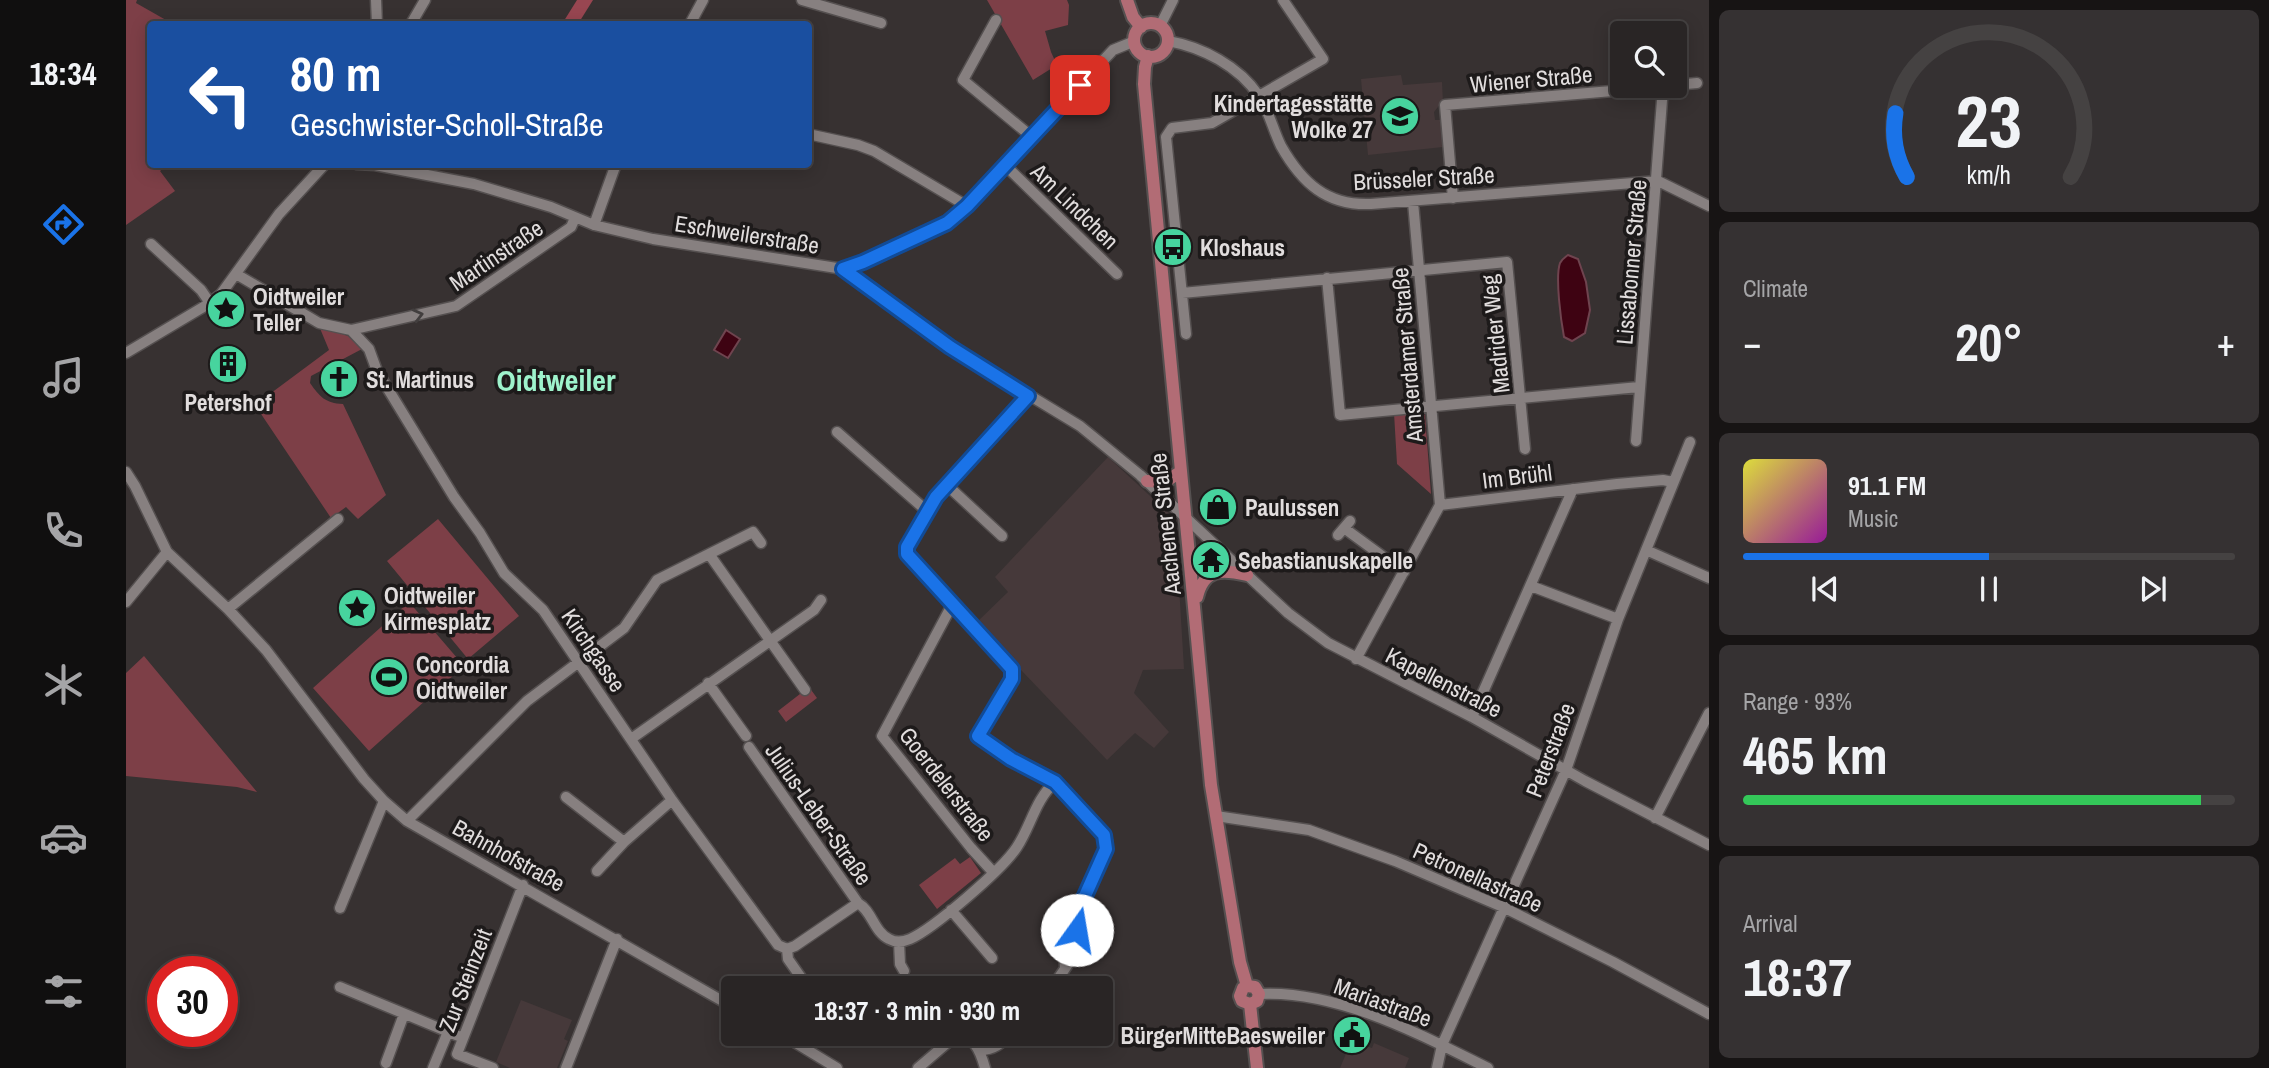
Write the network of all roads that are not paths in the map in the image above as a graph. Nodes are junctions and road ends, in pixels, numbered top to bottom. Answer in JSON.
{"nodes":[{"id":1,"x":376,"y":0,"type":"edge"},
{"id":2,"x":425,"y":0,"type":"edge"},
{"id":3,"x":703,"y":0,"type":"edge"},
{"id":4,"x":802,"y":0,"type":"edge"},
{"id":5,"x":1127,"y":0,"type":"edge"},
{"id":6,"x":1173,"y":0,"type":"edge"},
{"id":7,"x":1283,"y":0,"type":"edge"},
{"id":8,"x":825,"y":3,"type":"edge"},
{"id":9,"x":996,"y":20,"type":"dead end"},
{"id":10,"x":377,"y":21,"type":"edge"},
{"id":11,"x":413,"y":21,"type":"edge"},
{"id":12,"x":692,"y":21,"type":"edge"},
{"id":13,"x":1137,"y":22,"type":"junction"},
{"id":14,"x":881,"y":23,"type":"dead end"},
{"id":15,"x":1160,"y":26,"type":"junction"},
{"id":16,"x":1135,"y":41,"type":"junction"},
{"id":17,"x":1168,"y":41,"type":"junction"},
{"id":18,"x":1148,"y":56,"type":"junction"},
{"id":19,"x":1697,"y":83,"type":"dead end"},
{"id":20,"x":1687,"y":84,"type":"edge"},
{"id":21,"x":1610,"y":91,"type":"edge"},
{"id":22,"x":1259,"y":96,"type":"junction"},
{"id":23,"x":1663,"y":98,"type":"edge"},
{"id":24,"x":812,"y":135,"type":"edge"},
{"id":25,"x":1032,"y":137,"type":"junction"},
{"id":26,"x":1006,"y":166,"type":"junction"},
{"id":27,"x":321,"y":168,"type":"edge"},
{"id":28,"x":391,"y":168,"type":"edge"},
{"id":29,"x":615,"y":168,"type":"edge"},
{"id":30,"x":1658,"y":181,"type":"junction"},
{"id":31,"x":1453,"y":198,"type":"junction"},
{"id":32,"x":1413,"y":202,"type":"junction"},
{"id":33,"x":967,"y":206,"type":"junction"},
{"id":34,"x":1709,"y":206,"type":"edge"},
{"id":35,"x":576,"y":218,"type":"junction"},
{"id":36,"x":594,"y":225,"type":"junction"},
{"id":37,"x":151,"y":244,"type":"dead end"},
{"id":38,"x":843,"y":269,"type":"junction"},
{"id":39,"x":1418,"y":269,"type":"junction"},
{"id":40,"x":236,"y":274,"type":"junction"},
{"id":41,"x":1117,"y":274,"type":"dead end"},
{"id":42,"x":1327,"y":278,"type":"junction"},
{"id":43,"x":1182,"y":293,"type":"junction"},
{"id":44,"x":210,"y":303,"type":"junction"},
{"id":45,"x":351,"y":330,"type":"junction"},
{"id":46,"x":1186,"y":334,"type":"dead end"},
{"id":47,"x":126,"y":353,"type":"edge"},
{"id":48,"x":1639,"y":387,"type":"junction"},
{"id":49,"x":1028,"y":396,"type":"junction"},
{"id":50,"x":1522,"y":397,"type":"junction"},
{"id":51,"x":1430,"y":407,"type":"junction"},
{"id":52,"x":837,"y":432,"type":"dead end"},
{"id":53,"x":1636,"y":441,"type":"dead end"},
{"id":54,"x":1690,"y":442,"type":"dead end"},
{"id":55,"x":1525,"y":449,"type":"dead end"},
{"id":56,"x":126,"y":472,"type":"edge"},
{"id":57,"x":1180,"y":472,"type":"junction"},
{"id":58,"x":1147,"y":481,"type":"junction"},
{"id":59,"x":1673,"y":482,"type":"junction"},
{"id":60,"x":948,"y":485,"type":"junction"},
{"id":61,"x":1573,"y":489,"type":"junction"},
{"id":62,"x":1440,"y":505,"type":"junction"},
{"id":63,"x":928,"y":512,"type":"junction"},
{"id":64,"x":338,"y":519,"type":"dead end"},
{"id":65,"x":1185,"y":519,"type":"junction"},
{"id":66,"x":1344,"y":528,"type":"dead end"},
{"id":67,"x":1002,"y":536,"type":"dead end"},
{"id":68,"x":761,"y":543,"type":"dead end"},
{"id":69,"x":1646,"y":550,"type":"junction"},
{"id":70,"x":167,"y":552,"type":"junction"},
{"id":71,"x":709,"y":554,"type":"junction"},
{"id":72,"x":1404,"y":572,"type":"junction"},
{"id":73,"x":1247,"y":575,"type":"junction"},
{"id":74,"x":1709,"y":578,"type":"edge"},
{"id":75,"x":1531,"y":586,"type":"junction"},
{"id":76,"x":821,"y":600,"type":"dead end"},
{"id":77,"x":126,"y":601,"type":"edge"},
{"id":78,"x":952,"y":605,"type":"junction"},
{"id":79,"x":1194,"y":607,"type":"junction"},
{"id":80,"x":228,"y":609,"type":"junction"},
{"id":81,"x":1618,"y":619,"type":"junction"},
{"id":82,"x":770,"y":640,"type":"junction"},
{"id":83,"x":1356,"y":659,"type":"junction"},
{"id":84,"x":577,"y":662,"type":"junction"},
{"id":85,"x":708,"y":683,"type":"junction"},
{"id":86,"x":805,"y":690,"type":"dead end"},
{"id":87,"x":1709,"y":713,"type":"edge"},
{"id":88,"x":1472,"y":717,"type":"junction"},
{"id":89,"x":746,"y":736,"type":"dead end"},
{"id":90,"x":631,"y":739,"type":"junction"},
{"id":91,"x":749,"y":747,"type":"dead end"},
{"id":92,"x":1566,"y":770,"type":"junction"},
{"id":93,"x":1055,"y":782,"type":"junction"},
{"id":94,"x":566,"y":797,"type":"dead end"},
{"id":95,"x":672,"y":800,"type":"junction"},
{"id":96,"x":384,"y":801,"type":"junction"},
{"id":97,"x":1216,"y":816,"type":"junction"},
{"id":98,"x":1655,"y":818,"type":"junction"},
{"id":99,"x":407,"y":821,"type":"junction"},
{"id":100,"x":624,"y":842,"type":"junction"},
{"id":101,"x":1709,"y":845,"type":"edge"},
{"id":102,"x":597,"y":871,"type":"dead end"},
{"id":103,"x":993,"y":872,"type":"junction"},
{"id":104,"x":523,"y":885,"type":"junction"},
{"id":105,"x":858,"y":903,"type":"junction"},
{"id":106,"x":340,"y":908,"type":"dead end"},
{"id":107,"x":1504,"y":908,"type":"junction"},
{"id":108,"x":951,"y":910,"type":"junction"},
{"id":109,"x":617,"y":939,"type":"junction"},
{"id":110,"x":899,"y":942,"type":"junction"},
{"id":111,"x":786,"y":949,"type":"junction"},
{"id":112,"x":992,"y":958,"type":"dead end"},
{"id":113,"x":904,"y":971,"type":"dead end"},
{"id":114,"x":800,"y":976,"type":"edge"},
{"id":115,"x":1059,"y":976,"type":"edge"},
{"id":116,"x":1247,"y":986,"type":"junction"},
{"id":117,"x":340,"y":987,"type":"dead end"},
{"id":118,"x":1259,"y":994,"type":"junction"},
{"id":119,"x":721,"y":1000,"type":"edge"},
{"id":120,"x":1250,"y":1004,"type":"junction"},
{"id":121,"x":404,"y":1014,"type":"junction"},
{"id":122,"x":1709,"y":1014,"type":"edge"},
{"id":123,"x":448,"y":1032,"type":"junction"},
{"id":124,"x":463,"y":1038,"type":"junction"},
{"id":125,"x":1442,"y":1045,"type":"junction"},
{"id":126,"x":801,"y":1046,"type":"edge"},
{"id":127,"x":997,"y":1046,"type":"edge"},
{"id":128,"x":980,"y":1050,"type":"junction"},
{"id":129,"x":386,"y":1063,"type":"dead end"},
{"id":130,"x":433,"y":1068,"type":"edge"},
{"id":131,"x":493,"y":1068,"type":"edge"},
{"id":132,"x":566,"y":1068,"type":"edge"},
{"id":133,"x":837,"y":1068,"type":"edge"},
{"id":134,"x":918,"y":1068,"type":"edge"},
{"id":135,"x":985,"y":1068,"type":"edge"},
{"id":136,"x":1257,"y":1068,"type":"edge"},
{"id":137,"x":1437,"y":1068,"type":"edge"},
{"id":138,"x":1488,"y":1068,"type":"edge"}],
"edges":[{"from":1,"to":10,"type":"street"},
{"from":2,"to":11,"type":"street"},
{"from":3,"to":12,"type":"street"},
{"from":4,"to":8,"type":"street"},
{"from":5,"to":13,"type":"main road"},
{"from":6,"to":15,"type":"street"},
{"from":7,"to":22,"type":"street"},
{"from":8,"to":14,"type":"street"},
{"from":9,"to":25,"type":"street"},
{"from":13,"to":15,"type":"main road"},
{"from":13,"to":16,"type":"main road"},
{"from":15,"to":17,"type":"main road"},
{"from":16,"to":18,"type":"main road"},
{"from":16,"to":25,"type":"street"},
{"from":17,"to":18,"type":"main road"},
{"from":17,"to":22,"type":"street","name":"Brüsseler Straße"},
{"from":18,"to":57,"type":"main road","name":"Aachener Straße"},
{"from":19,"to":20,"type":"street","name":"Wiener Straße"},
{"from":21,"to":31,"type":"street","name":"Wiener Straße"},
{"from":22,"to":32,"type":"street","name":"Brüsseler Straße"},
{"from":22,"to":43,"type":"street"},
{"from":23,"to":30,"type":"street","name":"Lissabonner Straße"},
{"from":24,"to":33,"type":"street"},
{"from":25,"to":26,"type":"street"},
{"from":26,"to":33,"type":"street"},
{"from":26,"to":41,"type":"street","name":"Am Lindchen"},
{"from":27,"to":40,"type":"street"},
{"from":28,"to":35,"type":"street","name":"Eschweilerstraße"},
{"from":29,"to":36,"type":"street"},
{"from":30,"to":31,"type":"street","name":"Brüsseler Straße"},
{"from":30,"to":34,"type":"street"},
{"from":30,"to":48,"type":"street","name":"Lissabonner Straße"},
{"from":31,"to":32,"type":"street","name":"Brüsseler Straße"},
{"from":32,"to":39,"type":"street","name":"Amsterdamer Straße"},
{"from":33,"to":38,"type":"street"},
{"from":35,"to":36,"type":"street","name":"Eschweilerstraße"},
{"from":45,"to":35,"type":"street","name":"Martinstraße","one_way":true},
{"from":36,"to":38,"type":"street","name":"Eschweilerstraße"},
{"from":37,"to":44,"type":"street"},
{"from":38,"to":49,"type":"street","name":"Eschweilerstraße"},
{"from":39,"to":42,"type":"street"},
{"from":39,"to":50,"type":"street","name":"Madrider Weg"},
{"from":39,"to":51,"type":"street","name":"Amsterdamer Straße"},
{"from":40,"to":44,"type":"street"},
{"from":40,"to":45,"type":"street","name":"Martinstraße"},
{"from":42,"to":43,"type":"street"},
{"from":42,"to":51,"type":"street"},
{"from":43,"to":46,"type":"street"},
{"from":44,"to":47,"type":"street"},
{"from":45,"to":84,"type":"street","name":"Kirchgasse"},
{"from":48,"to":50,"type":"street"},
{"from":48,"to":53,"type":"street","name":"Lissabonner Straße"},
{"from":49,"to":58,"type":"street","name":"Eschweilerstraße"},
{"from":49,"to":60,"type":"street"},
{"from":50,"to":51,"type":"street"},
{"from":50,"to":55,"type":"street","name":"Madrider Weg"},
{"from":51,"to":62,"type":"street","name":"Amsterdamer Straße"},
{"from":52,"to":63,"type":"street"},
{"from":54,"to":59,"type":"street","name":"Peterstraße"},
{"from":56,"to":70,"type":"street","name":"Bahnhofstraße"},
{"from":57,"to":58,"type":"main road"},
{"from":57,"to":65,"type":"main road","name":"Aachener Straße"},
{"from":58,"to":65,"type":"street","name":"Eschweilerstraße"},
{"from":59,"to":61,"type":"street","name":"Im Brühl"},
{"from":59,"to":69,"type":"street","name":"Peterstraße"},
{"from":60,"to":63,"type":"street"},
{"from":60,"to":67,"type":"street"},
{"from":61,"to":62,"type":"street","name":"Im Brühl"},
{"from":61,"to":75,"type":"street"},
{"from":62,"to":72,"type":"street"},
{"from":63,"to":78,"type":"street"},
{"from":64,"to":80,"type":"street"},
{"from":65,"to":73,"type":"street","name":"Kapellenstraße"},
{"from":65,"to":79,"type":"main road","name":"Aachener Straße"},
{"from":66,"to":72,"type":"street"},
{"from":68,"to":71,"type":"street"},
{"from":69,"to":74,"type":"street"},
{"from":69,"to":81,"type":"street","name":"Peterstraße"},
{"from":70,"to":77,"type":"street"},
{"from":70,"to":80,"type":"street","name":"Bahnhofstraße"},
{"from":71,"to":82,"type":"street"},
{"from":71,"to":84,"type":"street"},
{"from":72,"to":83,"type":"street"},
{"from":73,"to":79,"type":"main road"},
{"from":73,"to":83,"type":"street","name":"Kapellenstraße"},
{"from":75,"to":81,"type":"street"},
{"from":75,"to":88,"type":"street"},
{"from":76,"to":82,"type":"street"},
{"from":78,"to":93,"type":"street"},
{"from":78,"to":103,"type":"street","name":"Goerdelerstraße"},
{"from":79,"to":97,"type":"main road","name":"Aachener Straße"},
{"from":80,"to":96,"type":"street","name":"Bahnhofstraße"},
{"from":81,"to":92,"type":"street","name":"Peterstraße"},
{"from":82,"to":85,"type":"street"},
{"from":82,"to":86,"type":"street"},
{"from":83,"to":88,"type":"street","name":"Kapellenstraße"},
{"from":84,"to":90,"type":"street","name":"Kirchgasse"},
{"from":84,"to":99,"type":"street"},
{"from":85,"to":89,"type":"street"},
{"from":85,"to":90,"type":"street"},
{"from":87,"to":98,"type":"street"},
{"from":88,"to":92,"type":"street","name":"Kapellenstraße"},
{"from":90,"to":95,"type":"street","name":"Kirchgasse"},
{"from":91,"to":105,"type":"street","name":"Julius-Leber-Straße"},
{"from":92,"to":98,"type":"street","name":"Kapellenstraße"},
{"from":92,"to":107,"type":"street","name":"Peterstraße"},
{"from":93,"to":103,"type":"street"},
{"from":93,"to":115,"type":"street"},
{"from":94,"to":100,"type":"street"},
{"from":95,"to":100,"type":"street"},
{"from":95,"to":111,"type":"street","name":"Kirchgasse"},
{"from":96,"to":99,"type":"street","name":"Bahnhofstraße"},
{"from":96,"to":106,"type":"street"},
{"from":97,"to":107,"type":"street","name":"Petronellastraße"},
{"from":97,"to":116,"type":"main road","name":"Aachener Straße"},
{"from":98,"to":101,"type":"street","name":"Kapellenstraße"},
{"from":99,"to":104,"type":"street","name":"Bahnhofstraße"},
{"from":100,"to":102,"type":"street"},
{"from":103,"to":108,"type":"street"},
{"from":104,"to":109,"type":"street","name":"Bahnhofstraße"},
{"from":104,"to":124,"type":"street","name":"Zur Steinzeit"},
{"from":105,"to":110,"type":"street","name":"Julius-Leber-Straße"},
{"from":105,"to":111,"type":"street"},
{"from":107,"to":122,"type":"street","name":"Petronellastraße"},
{"from":107,"to":125,"type":"street","name":"Peterstraße"},
{"from":108,"to":110,"type":"street"},
{"from":108,"to":112,"type":"street"},
{"from":109,"to":119,"type":"street","name":"Bahnhofstraße"},
{"from":109,"to":132,"type":"street"},
{"from":110,"to":113,"type":"street"},
{"from":111,"to":114,"type":"street","name":"Kirchgasse"},
{"from":116,"to":118,"type":"main road"},
{"from":116,"to":120,"type":"main road"},
{"from":117,"to":121,"type":"street"},
{"from":118,"to":120,"type":"main road"},
{"from":118,"to":125,"type":"street","name":"Mariastraße"},
{"from":120,"to":136,"type":"main road"},
{"from":121,"to":123,"type":"street"},
{"from":121,"to":129,"type":"street"},
{"from":123,"to":124,"type":"street"},
{"from":123,"to":130,"type":"street"},
{"from":124,"to":131,"type":"street","name":"Zur Steinzeit"},
{"from":125,"to":137,"type":"street","name":"Peterstraße"},
{"from":125,"to":138,"type":"street","name":"Mariastraße"},
{"from":126,"to":133,"type":"street"},
{"from":127,"to":128,"type":"street"},
{"from":128,"to":134,"type":"street"},
{"from":128,"to":135,"type":"street"}]}
